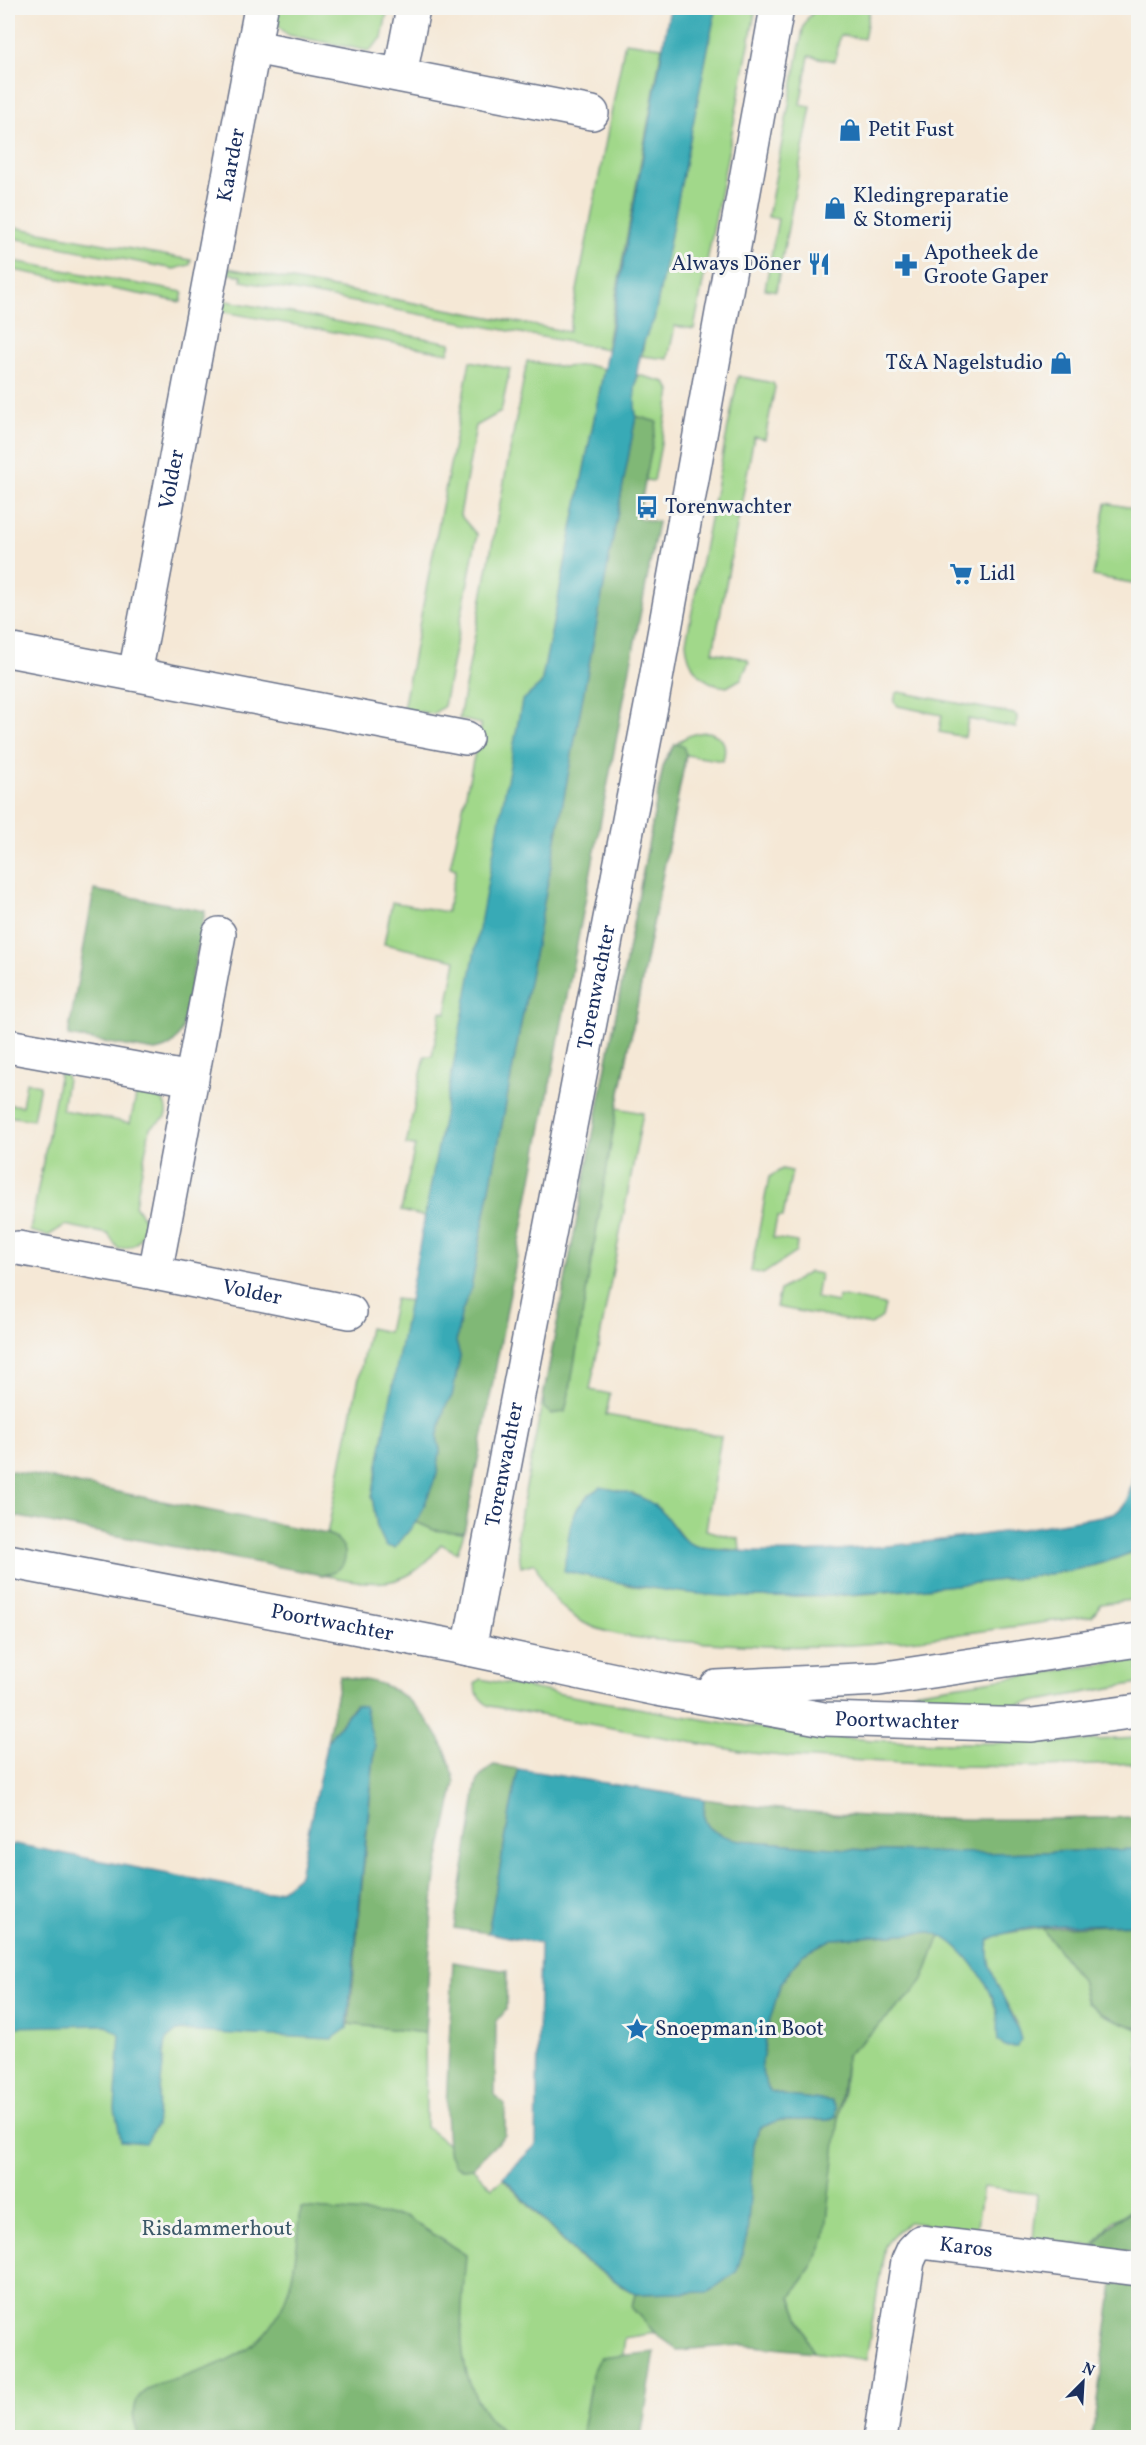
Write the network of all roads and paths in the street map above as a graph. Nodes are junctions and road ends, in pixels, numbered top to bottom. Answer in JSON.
{"nodes":[{"id":1,"x":261,"y":8,"type":"edge"},
{"id":2,"x":413,"y":8,"type":"edge"},
{"id":3,"x":777,"y":8,"type":"edge"},
{"id":4,"x":254,"y":47,"type":"junction"},
{"id":5,"x":400,"y":75,"type":"junction"},
{"id":6,"x":592,"y":113,"type":"dead end"},
{"id":7,"x":209,"y":285,"type":"joint"},
{"id":8,"x":8,"y":650,"type":"edge"},
{"id":9,"x":135,"y":674,"type":"junction"},
{"id":10,"x":466,"y":738,"type":"dead end"},
{"id":11,"x":219,"y":934,"type":"dead end"},
{"id":12,"x":8,"y":1046,"type":"edge"},
{"id":13,"x":192,"y":1079,"type":"junction"},
{"id":14,"x":18,"y":1248,"type":"dead end"},
{"id":15,"x":155,"y":1273,"type":"junction"},
{"id":16,"x":350,"y":1312,"type":"dead end"},
{"id":17,"x":8,"y":1561,"type":"edge"},
{"id":18,"x":1138,"y":1640,"type":"edge"},
{"id":19,"x":469,"y":1649,"type":"junction"},
{"id":20,"x":657,"y":1689,"type":"junction"},
{"id":21,"x":1138,"y":1711,"type":"edge"},
{"id":22,"x":1138,"y":2269,"type":"edge"},
{"id":23,"x":880,"y":2438,"type":"edge"}],
"edges":[{"from":1,"to":4,"type":"street","name":"Kaarder"},
{"from":2,"to":5,"type":"street"},
{"from":3,"to":19,"type":"street","name":"Torenwachter"},
{"from":4,"to":5,"type":"street"},
{"from":4,"to":7,"type":"street","name":"Kaarder"},
{"from":5,"to":6,"type":"street"},
{"from":7,"to":9,"type":"street","name":"Volder"},
{"from":8,"to":9,"type":"street"},
{"from":9,"to":10,"type":"street"},
{"from":11,"to":13,"type":"street"},
{"from":12,"to":13,"type":"street"},
{"from":13,"to":15,"type":"street"},
{"from":14,"to":15,"type":"street","name":"Volder"},
{"from":15,"to":16,"type":"street","name":"Volder"},
{"from":17,"to":19,"type":"street","name":"Poortwachter"},
{"from":18,"to":20,"type":"street","name":"Poortwachter"},
{"from":19,"to":20,"type":"street","name":"Poortwachter"},
{"from":20,"to":21,"type":"street","name":"Poortwachter"},
{"from":22,"to":23,"type":"street","name":"Karos"}]}
